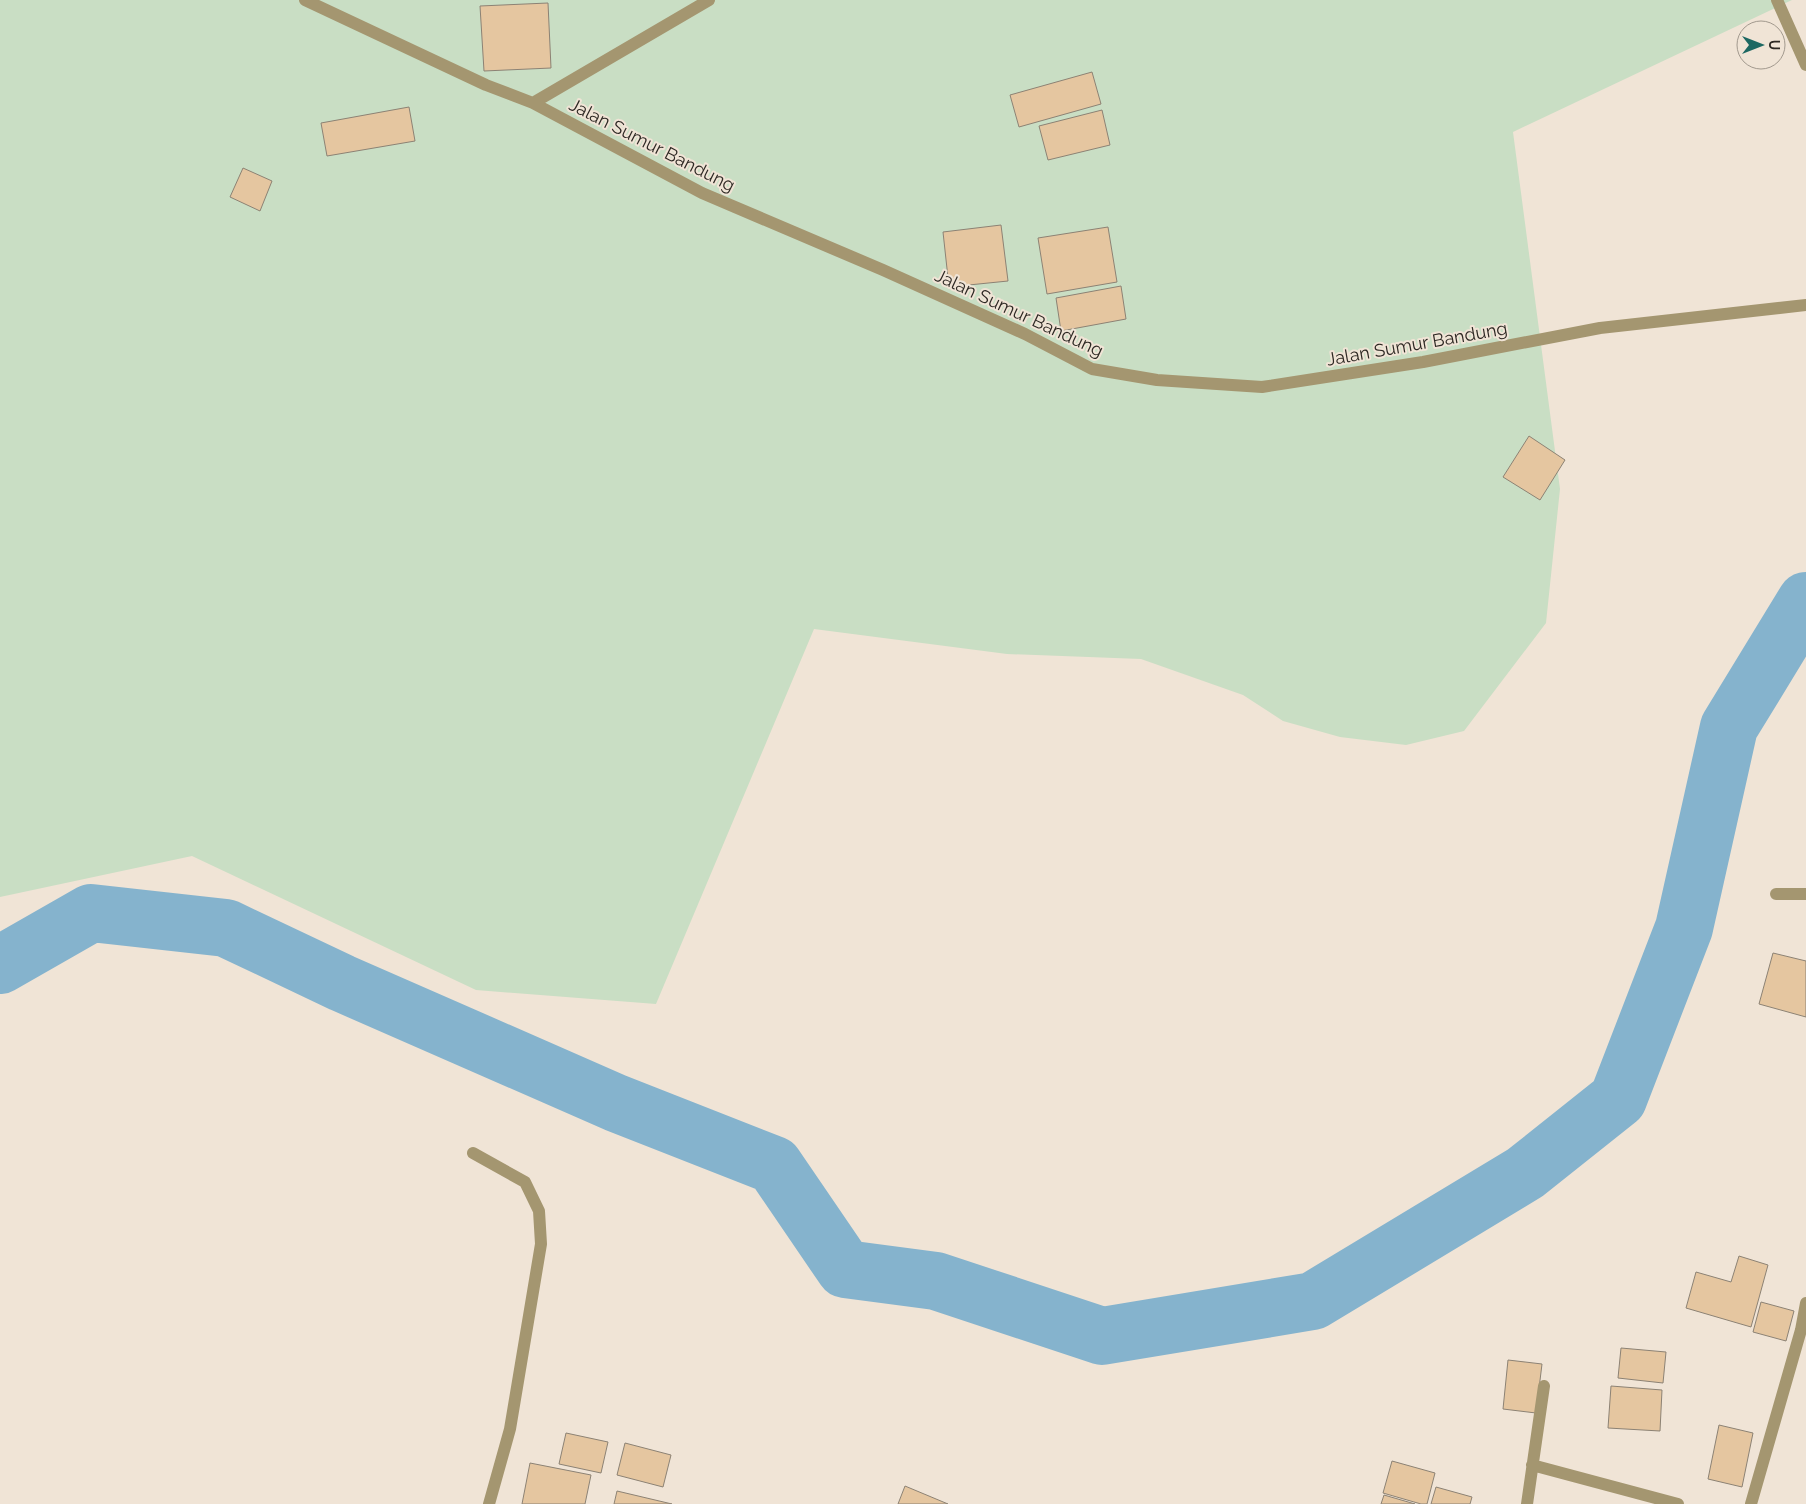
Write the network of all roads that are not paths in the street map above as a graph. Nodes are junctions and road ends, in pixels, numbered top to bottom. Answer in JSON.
{"nodes":[{"id":1,"x":305,"y":0,"type":"edge"},
{"id":2,"x":709,"y":0,"type":"edge"},
{"id":3,"x":1777,"y":0,"type":"edge"},
{"id":4,"x":1806,"y":66,"type":"edge"},
{"id":5,"x":533,"y":102,"type":"junction"},
{"id":6,"x":1806,"y":305,"type":"edge"},
{"id":7,"x":1776,"y":894,"type":"dead end"},
{"id":8,"x":1806,"y":894,"type":"edge"},
{"id":9,"x":474,"y":1152,"type":"dead end"},
{"id":10,"x":1806,"y":1303,"type":"edge"},
{"id":11,"x":1544,"y":1386,"type":"dead end"},
{"id":12,"x":1532,"y":1465,"type":"junction"},
{"id":13,"x":488,"y":1504,"type":"edge"},
{"id":14,"x":1527,"y":1504,"type":"edge"},
{"id":15,"x":1678,"y":1504,"type":"edge"},
{"id":16,"x":1751,"y":1504,"type":"edge"}],
"edges":[{"from":1,"to":5,"type":"street","name":"Jalan Sumur Bandung"},
{"from":2,"to":5,"type":"street"},
{"from":3,"to":4,"type":"street"},
{"from":5,"to":6,"type":"street","name":"Jalan Sumur Bandung"},
{"from":7,"to":8,"type":"street"},
{"from":9,"to":13,"type":"street"},
{"from":10,"to":16,"type":"street"},
{"from":11,"to":12,"type":"street"},
{"from":12,"to":14,"type":"street"},
{"from":12,"to":15,"type":"street"}]}
